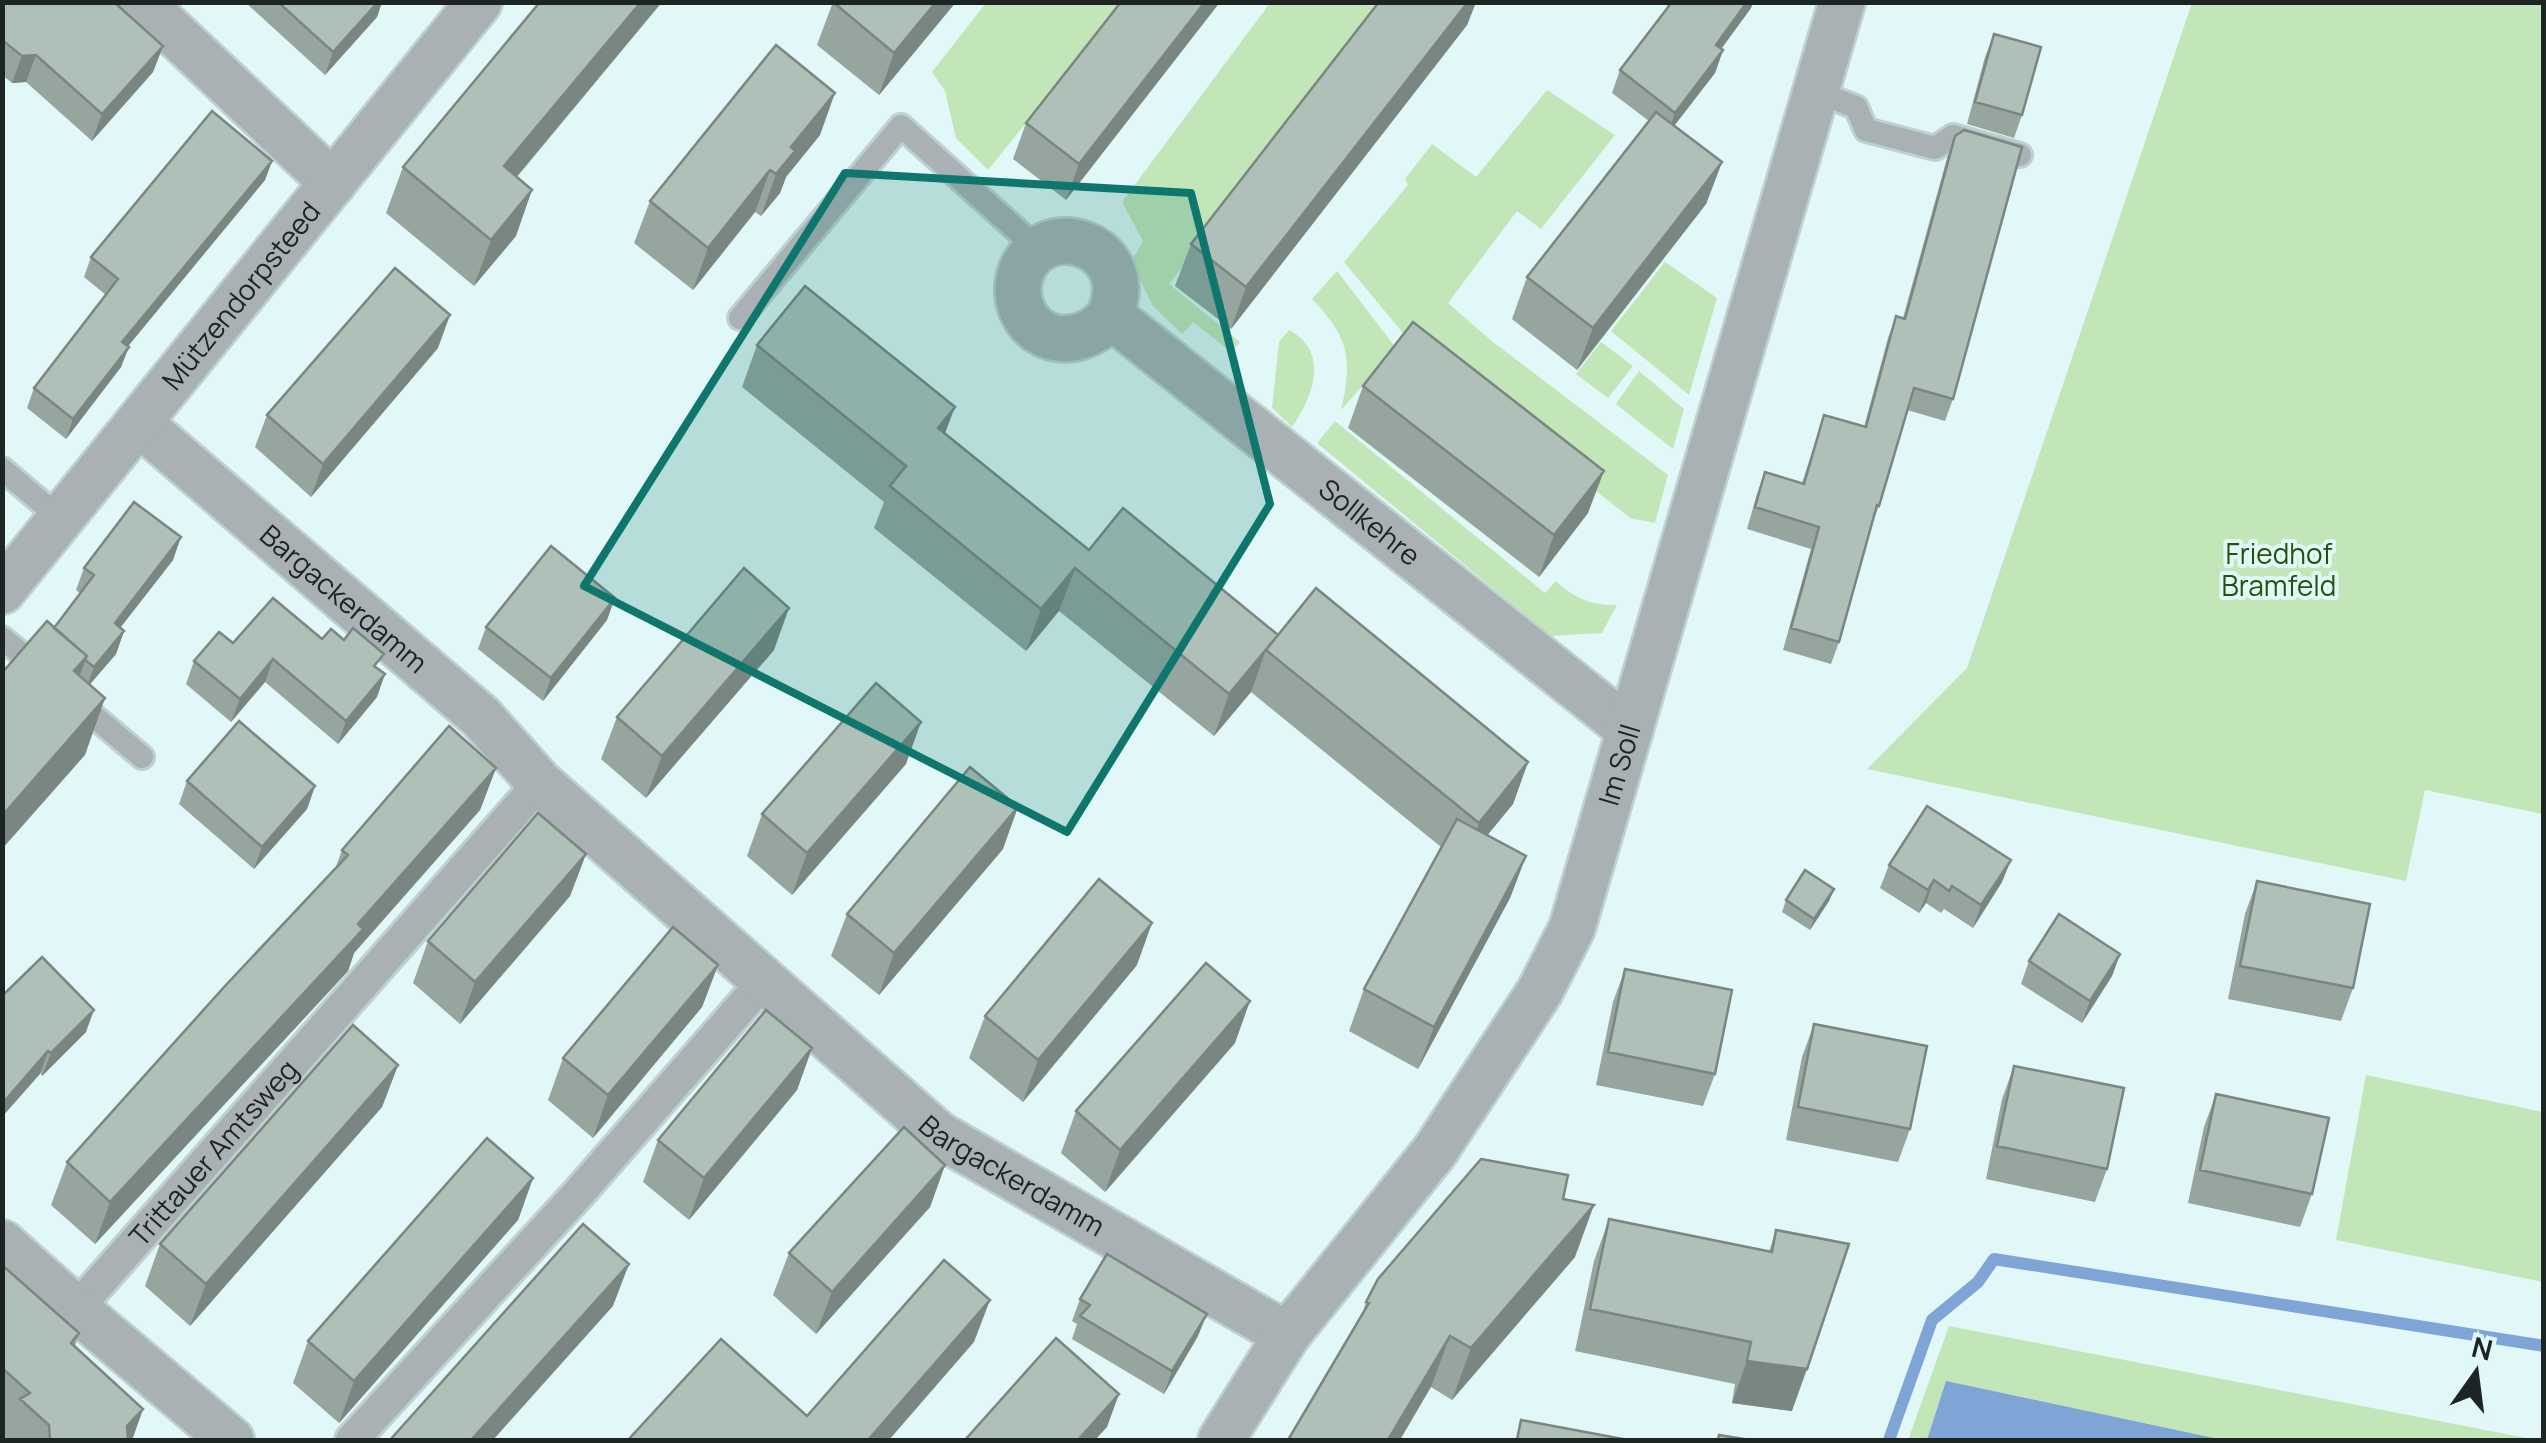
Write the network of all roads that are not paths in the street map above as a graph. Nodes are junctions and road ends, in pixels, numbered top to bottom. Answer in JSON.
{"nodes":[{"id":1,"x":141,"y":2,"type":"edge"},
{"id":2,"x":480,"y":2,"type":"edge"},
{"id":3,"x":1842,"y":2,"type":"edge"},
{"id":4,"x":1816,"y":92,"type":"junction"},
{"id":5,"x":2020,"y":155,"type":"edge"},
{"id":6,"x":333,"y":183,"type":"junction"},
{"id":7,"x":1039,"y":250,"type":"junction"},
{"id":8,"x":1110,"y":315,"type":"junction"},
{"id":9,"x":740,"y":318,"type":"dead end"},
{"id":10,"x":139,"y":423,"type":"junction"},
{"id":11,"x":2,"y":469,"type":"edge"},
{"id":12,"x":61,"y":519,"type":"junction"},
{"id":13,"x":2,"y":591,"type":"edge"},
{"id":14,"x":2,"y":638,"type":"edge"},
{"id":15,"x":1630,"y":730,"type":"junction"},
{"id":16,"x":142,"y":757,"type":"dead end"},
{"id":17,"x":540,"y":783,"type":"junction"},
{"id":18,"x":764,"y":981,"type":"junction"},
{"id":19,"x":2,"y":1243,"type":"edge"},
{"id":20,"x":76,"y":1309,"type":"junction"},
{"id":21,"x":1288,"y":1335,"type":"junction"},
{"id":22,"x":231,"y":1440,"type":"edge"},
{"id":23,"x":352,"y":1440,"type":"edge"},
{"id":24,"x":1221,"y":1440,"type":"edge"}],
"edges":[{"from":1,"to":6,"type":"street"},
{"from":2,"to":6,"type":"street","name":"Mützendorpsteed"},
{"from":3,"to":4,"type":"street","name":"Im Soll"},
{"from":4,"to":5,"type":"lane"},
{"from":4,"to":15,"type":"street","name":"Im Soll"},
{"from":6,"to":10,"type":"street","name":"Mützendorpsteed"},
{"from":7,"to":8,"type":"street"},
{"from":7,"to":8,"type":"street"},
{"from":7,"to":9,"type":"lane"},
{"from":8,"to":15,"type":"street","name":"Sollkehre"},
{"from":10,"to":12,"type":"street","name":"Mützendorpsteed"},
{"from":10,"to":17,"type":"street","name":"Bargackerdamm"},
{"from":11,"to":12,"type":"lane"},
{"from":12,"to":13,"type":"street","name":"Mützendorpsteed"},
{"from":14,"to":16,"type":"lane"},
{"from":15,"to":21,"type":"street","name":"Im Soll"},
{"from":17,"to":18,"type":"street","name":"Bargackerdamm"},
{"from":17,"to":20,"type":"street","name":"Trittauer Amtsweg"},
{"from":18,"to":21,"type":"street","name":"Bargackerdamm"},
{"from":18,"to":23,"type":"street"},
{"from":19,"to":20,"type":"street"},
{"from":20,"to":22,"type":"street"},
{"from":21,"to":24,"type":"street","name":"Im Soll"}]}
